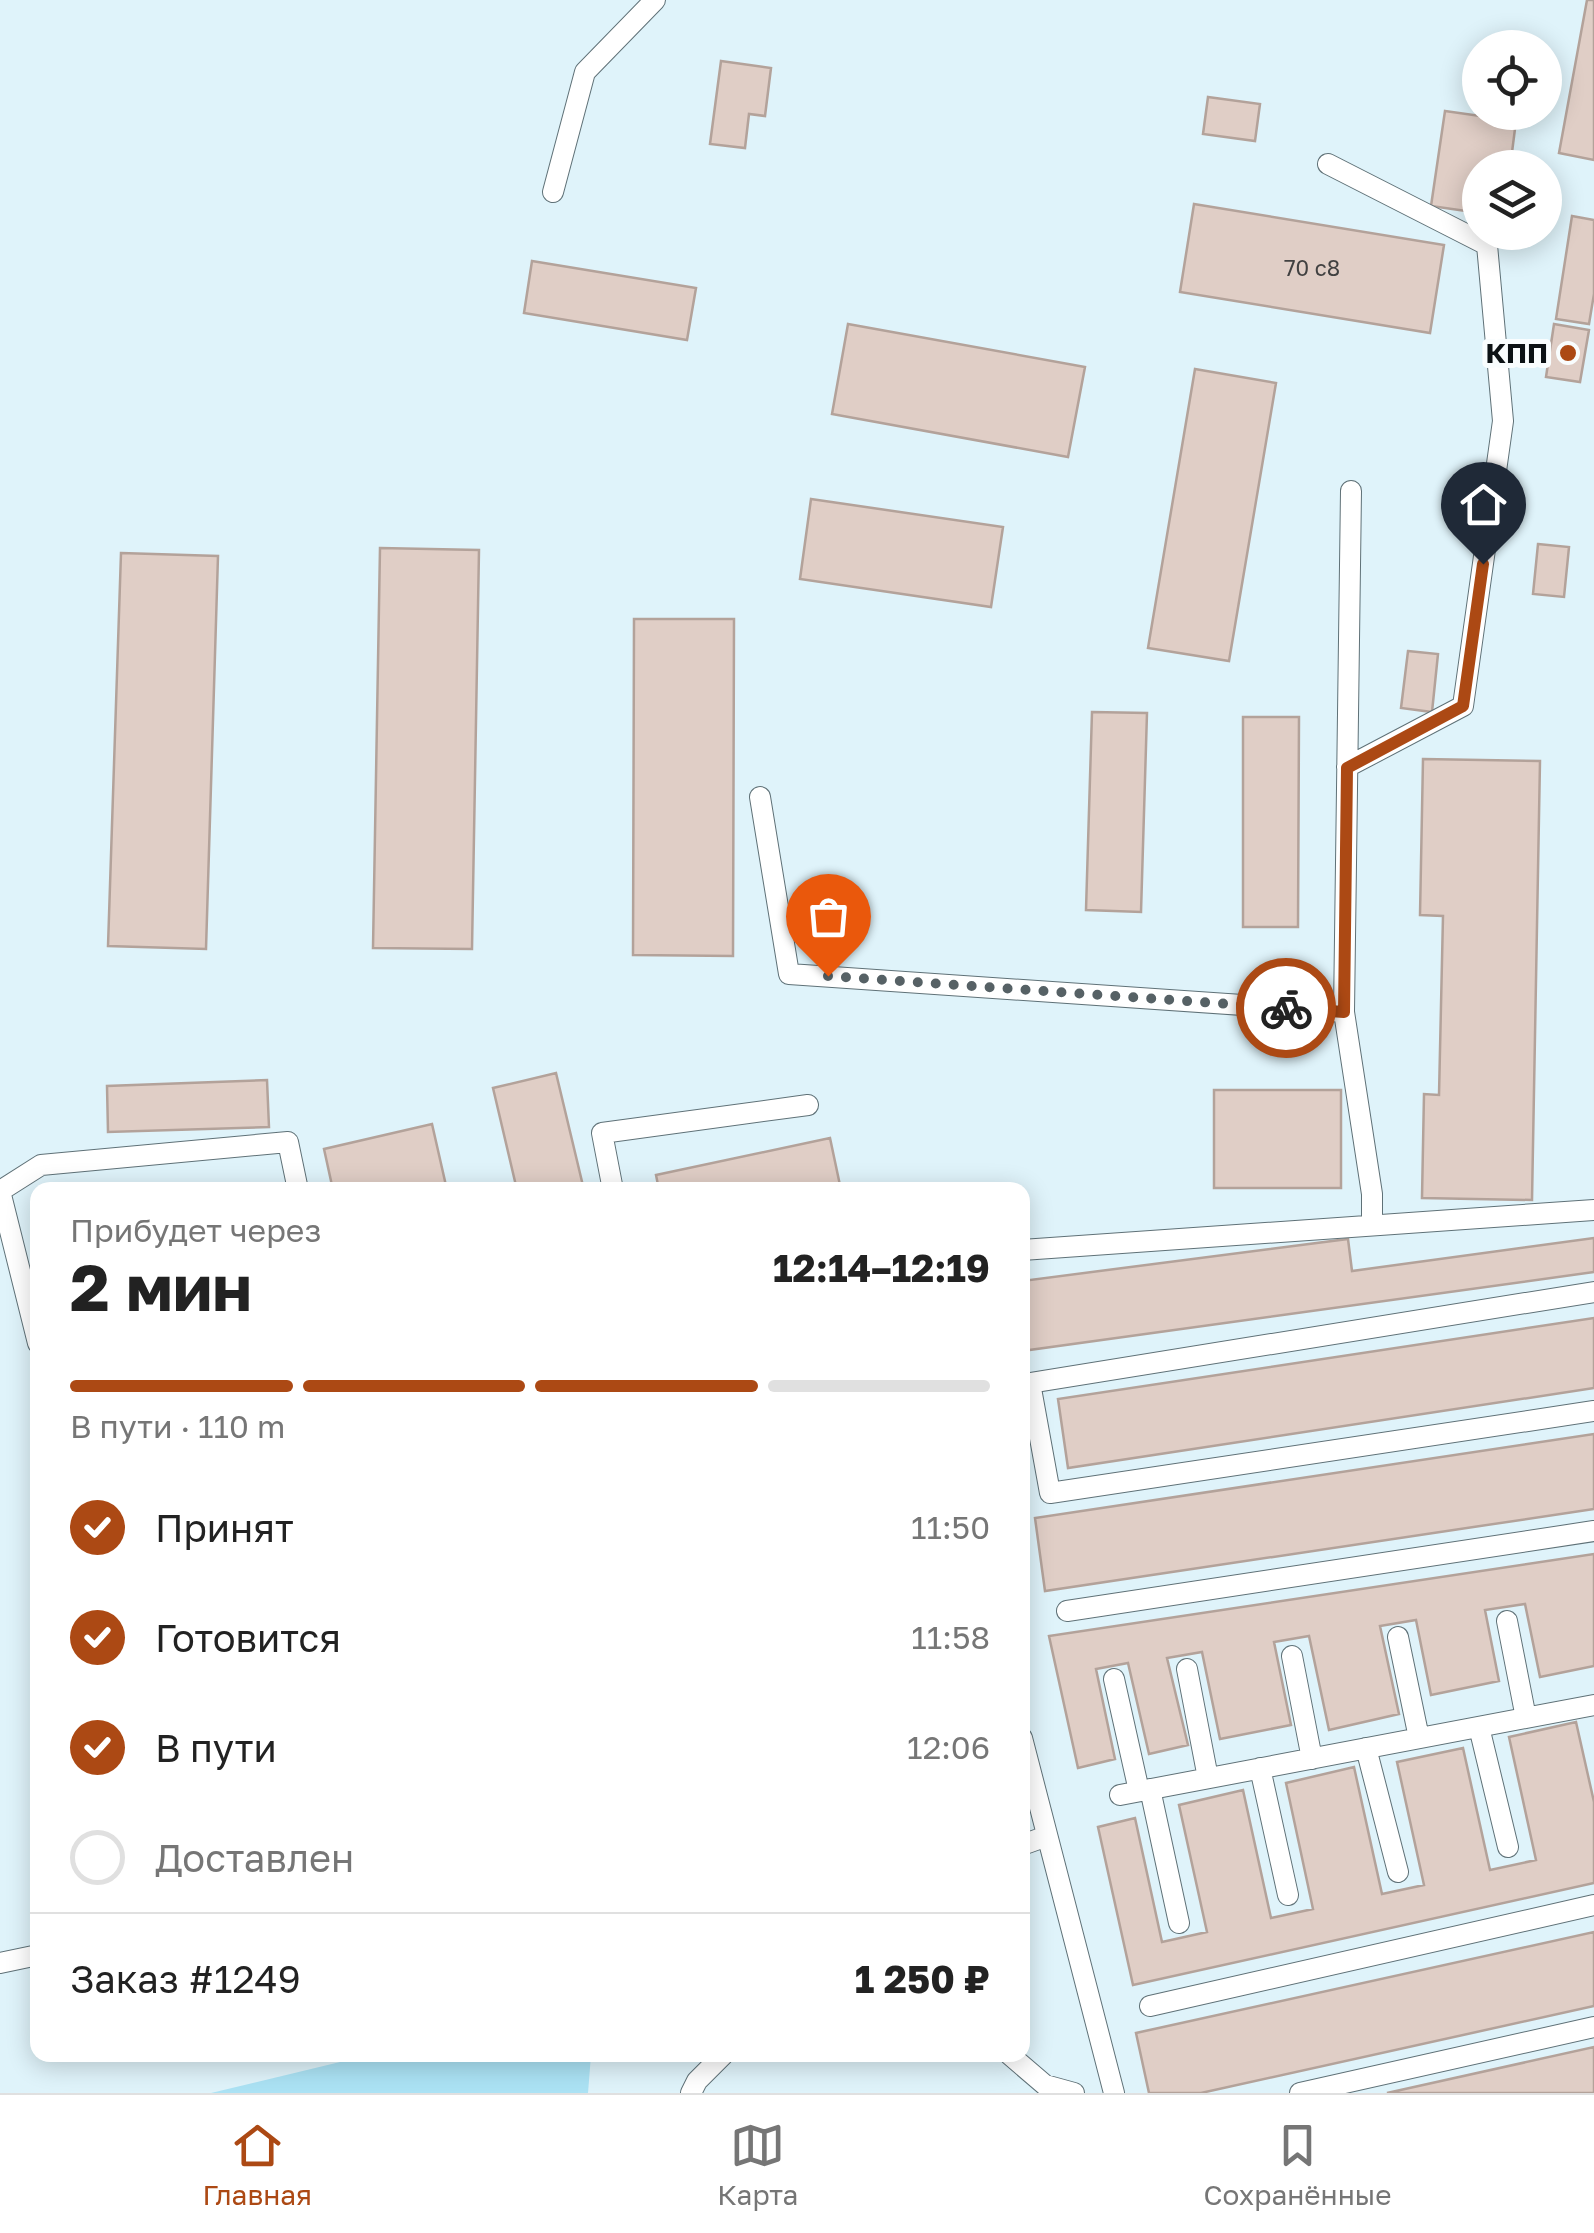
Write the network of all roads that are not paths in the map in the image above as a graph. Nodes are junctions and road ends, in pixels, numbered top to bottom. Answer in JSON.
{"nodes":[{"id":1,"x":655,"y":0,"type":"edge"},
{"id":2,"x":1328,"y":164,"type":"dead end"},
{"id":3,"x":553,"y":192,"type":"dead end"},
{"id":4,"x":1351,"y":492,"type":"dead end"},
{"id":5,"x":1347,"y":768,"type":"junction"},
{"id":6,"x":760,"y":797,"type":"dead end"},
{"id":7,"x":1344,"y":1012,"type":"junction"},
{"id":8,"x":808,"y":1105,"type":"dead end"},
{"id":9,"x":296,"y":1182,"type":"edge"},
{"id":10,"x":611,"y":1182,"type":"edge"},
{"id":11,"x":1594,"y":1210,"type":"edge"},
{"id":12,"x":1372,"y":1226,"type":"junction"},
{"id":13,"x":1030,"y":1249,"type":"edge"},
{"id":14,"x":1594,"y":1292,"type":"edge"},
{"id":15,"x":30,"y":1311,"type":"edge"},
{"id":16,"x":1594,"y":1411,"type":"edge"},
{"id":17,"x":1594,"y":1531,"type":"edge"},
{"id":18,"x":1067,"y":1611,"type":"dead end"},
{"id":19,"x":1507,"y":1621,"type":"dead end"},
{"id":20,"x":1398,"y":1637,"type":"dead end"},
{"id":21,"x":1292,"y":1656,"type":"dead end"},
{"id":22,"x":1187,"y":1668,"type":"dead end"},
{"id":23,"x":1114,"y":1679,"type":"dead end"},
{"id":24,"x":1594,"y":1705,"type":"edge"},
{"id":25,"x":1526,"y":1718,"type":"junction"},
{"id":26,"x":1479,"y":1727,"type":"junction"},
{"id":27,"x":1419,"y":1738,"type":"junction"},
{"id":28,"x":1366,"y":1748,"type":"junction"},
{"id":29,"x":1312,"y":1759,"type":"junction"},
{"id":30,"x":1260,"y":1768,"type":"junction"},
{"id":31,"x":1030,"y":1769,"type":"edge"},
{"id":32,"x":1208,"y":1778,"type":"junction"},
{"id":33,"x":1136,"y":1792,"type":"junction"},
{"id":34,"x":1047,"y":1836,"type":"junction"},
{"id":35,"x":1030,"y":1842,"type":"edge"},
{"id":36,"x":1508,"y":1847,"type":"dead end"},
{"id":37,"x":1398,"y":1872,"type":"dead end"},
{"id":38,"x":1288,"y":1896,"type":"dead end"},
{"id":39,"x":1594,"y":1905,"type":"edge"},
{"id":40,"x":1179,"y":1923,"type":"dead end"},
{"id":41,"x":30,"y":1957,"type":"edge"},
{"id":42,"x":0,"y":1963,"type":"edge"},
{"id":43,"x":1150,"y":2006,"type":"dead end"},
{"id":44,"x":1594,"y":2027,"type":"edge"},
{"id":45,"x":716,"y":2062,"type":"edge"},
{"id":46,"x":1018,"y":2062,"type":"edge"},
{"id":47,"x":691,"y":2093,"type":"edge"},
{"id":48,"x":1074,"y":2093,"type":"edge"},
{"id":49,"x":1114,"y":2093,"type":"edge"},
{"id":50,"x":1300,"y":2093,"type":"edge"}],
"edges":[{"from":1,"to":3,"type":"lane"},
{"from":2,"to":5,"type":"lane"},
{"from":4,"to":5,"type":"lane"},
{"from":5,"to":7,"type":"lane"},
{"from":6,"to":7,"type":"lane"},
{"from":7,"to":12,"type":"lane"},
{"from":8,"to":10,"type":"lane"},
{"from":9,"to":15,"type":"lane"},
{"from":11,"to":12,"type":"lane"},
{"from":12,"to":13,"type":"lane"},
{"from":14,"to":16,"type":"lane"},
{"from":17,"to":18,"type":"lane"},
{"from":19,"to":25,"type":"lane"},
{"from":20,"to":27,"type":"lane"},
{"from":21,"to":29,"type":"lane"},
{"from":22,"to":32,"type":"lane"},
{"from":23,"to":33,"type":"lane"},
{"from":24,"to":25,"type":"lane"},
{"from":25,"to":26,"type":"lane"},
{"from":26,"to":27,"type":"lane"},
{"from":26,"to":36,"type":"lane"},
{"from":27,"to":28,"type":"lane"},
{"from":28,"to":29,"type":"lane"},
{"from":28,"to":37,"type":"lane"},
{"from":29,"to":30,"type":"lane"},
{"from":30,"to":32,"type":"lane"},
{"from":30,"to":38,"type":"lane"},
{"from":31,"to":34,"type":"lane"},
{"from":32,"to":33,"type":"lane"},
{"from":33,"to":40,"type":"lane"},
{"from":34,"to":35,"type":"lane"},
{"from":34,"to":49,"type":"lane"},
{"from":39,"to":43,"type":"lane"},
{"from":41,"to":42,"type":"lane"},
{"from":44,"to":50,"type":"lane"},
{"from":45,"to":47,"type":"lane"},
{"from":46,"to":48,"type":"lane"}]}
